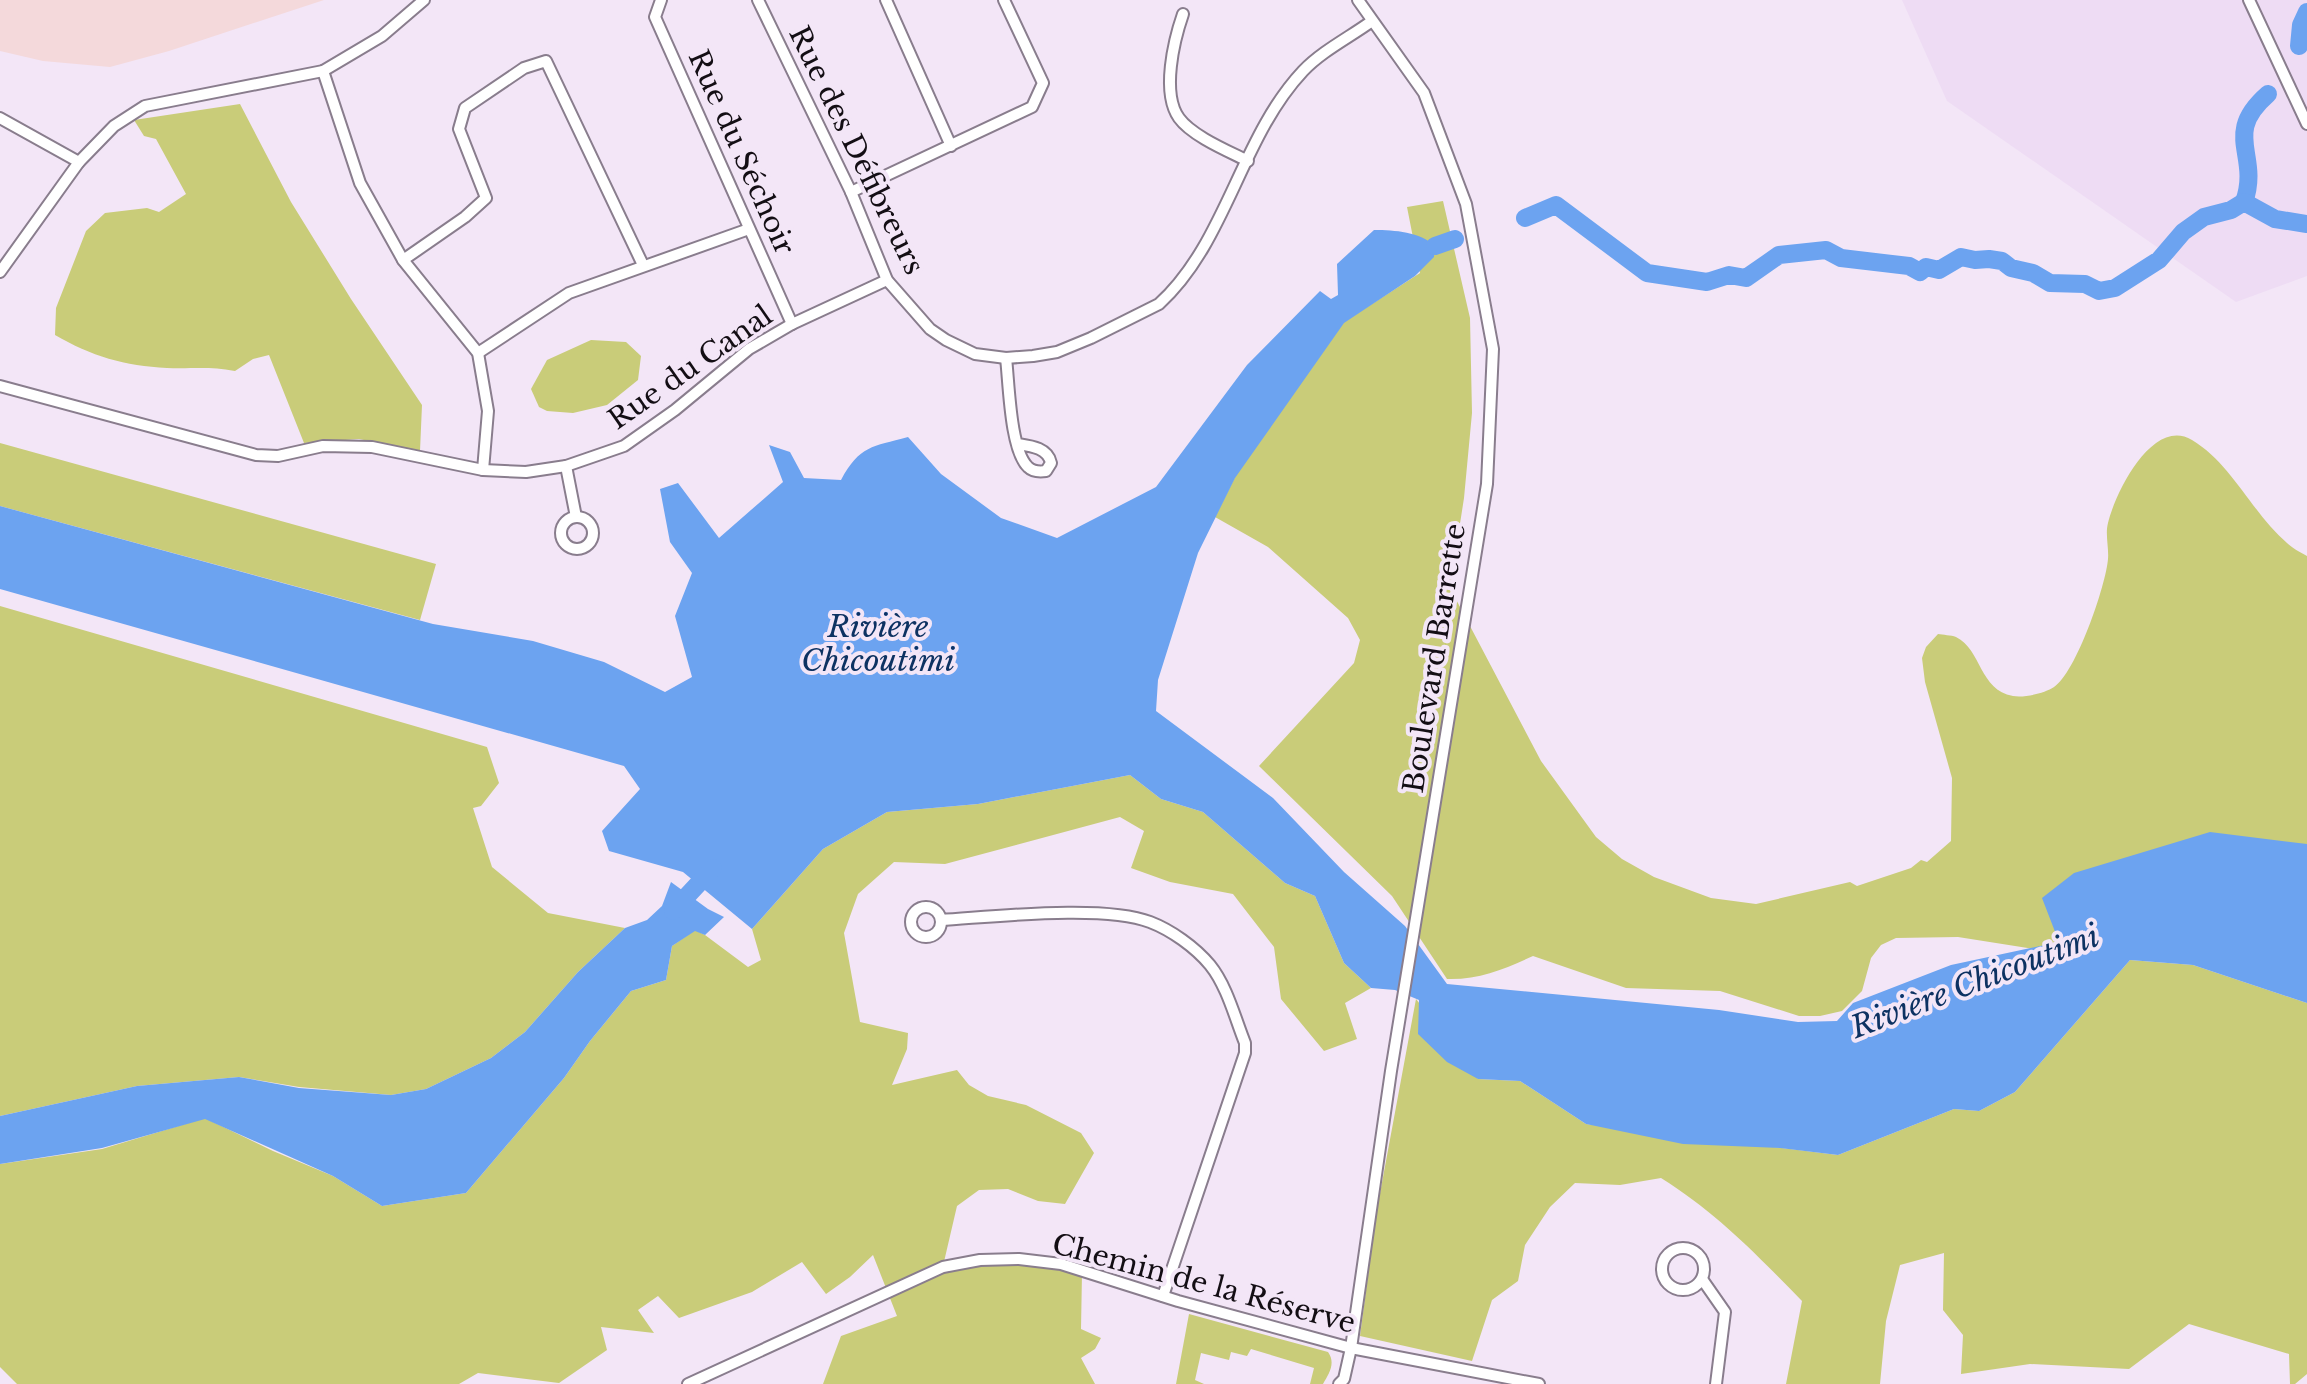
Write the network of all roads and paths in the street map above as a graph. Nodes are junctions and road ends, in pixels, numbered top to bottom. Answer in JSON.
{"nodes":[{"id":1,"x":424,"y":0,"type":"edge"},
{"id":2,"x":661,"y":0,"type":"edge"},
{"id":3,"x":758,"y":0,"type":"edge"},
{"id":4,"x":886,"y":0,"type":"edge"},
{"id":5,"x":1004,"y":0,"type":"edge"},
{"id":6,"x":1358,"y":0,"type":"edge"},
{"id":7,"x":2249,"y":0,"type":"edge"},
{"id":8,"x":1183,"y":14,"type":"dead end"},
{"id":9,"x":1372,"y":21,"type":"junction"},
{"id":10,"x":323,"y":71,"type":"junction"},
{"id":11,"x":0,"y":118,"type":"edge"},
{"id":12,"x":2307,"y":124,"type":"edge"},
{"id":13,"x":951,"y":146,"type":"junction"},
{"id":14,"x":1248,"y":161,"type":"junction"},
{"id":15,"x":79,"y":162,"type":"junction"},
{"id":16,"x":851,"y":192,"type":"junction"},
{"id":17,"x":749,"y":229,"type":"junction"},
{"id":18,"x":403,"y":260,"type":"junction"},
{"id":19,"x":643,"y":265,"type":"junction"},
{"id":20,"x":0,"y":272,"type":"edge"},
{"id":21,"x":887,"y":280,"type":"junction"},
{"id":22,"x":792,"y":324,"type":"junction"},
{"id":23,"x":478,"y":353,"type":"junction"},
{"id":24,"x":1006,"y":358,"type":"junction"},
{"id":25,"x":0,"y":386,"type":"edge"},
{"id":26,"x":1018,"y":444,"type":"dead end"},
{"id":27,"x":566,"y":466,"type":"junction"},
{"id":28,"x":483,"y":470,"type":"junction"},
{"id":29,"x":576,"y":517,"type":"dead end"},
{"id":30,"x":941,"y":920,"type":"dead end"},
{"id":31,"x":1702,"y":1279,"type":"junction"},
{"id":32,"x":1163,"y":1296,"type":"junction"},
{"id":33,"x":1351,"y":1348,"type":"junction"},
{"id":34,"x":688,"y":1384,"type":"edge"},
{"id":35,"x":1339,"y":1384,"type":"edge"},
{"id":36,"x":1539,"y":1384,"type":"edge"},
{"id":37,"x":1716,"y":1384,"type":"edge"}],
"edges":[{"from":1,"to":10,"type":"street"},
{"from":2,"to":17,"type":"street","name":"Rue du Séchoir"},
{"from":3,"to":16,"type":"street","name":"Rue des Défibreurs"},
{"from":4,"to":13,"type":"street"},
{"from":5,"to":13,"type":"street"},
{"from":6,"to":9,"type":"street","name":"Boulevard Barrette"},
{"from":7,"to":12,"type":"street"},
{"from":8,"to":14,"type":"street"},
{"from":9,"to":14,"type":"street","name":"Rue des Défibreurs"},
{"from":9,"to":33,"type":"street","name":"Boulevard Barrette"},
{"from":10,"to":15,"type":"street"},
{"from":10,"to":18,"type":"street"},
{"from":11,"to":15,"type":"street"},
{"from":13,"to":16,"type":"street"},
{"from":14,"to":24,"type":"street","name":"Rue des Défibreurs"},
{"from":15,"to":20,"type":"street"},
{"from":16,"to":21,"type":"street","name":"Rue des Défibreurs"},
{"from":17,"to":19,"type":"street"},
{"from":17,"to":22,"type":"street","name":"Rue du Séchoir"},
{"from":18,"to":19,"type":"street"},
{"from":18,"to":23,"type":"street"},
{"from":19,"to":23,"type":"street"},
{"from":21,"to":22,"type":"street","name":"Rue du Canal"},
{"from":21,"to":24,"type":"street","name":"Rue des Défibreurs"},
{"from":22,"to":27,"type":"street","name":"Rue du Canal"},
{"from":23,"to":28,"type":"street"},
{"from":24,"to":26,"type":"street"},
{"from":25,"to":28,"type":"street","name":"Rue du Canal"},
{"from":27,"to":28,"type":"street","name":"Rue du Canal"},
{"from":27,"to":29,"type":"street"},
{"from":30,"to":32,"type":"street"},
{"from":31,"to":31,"type":"street"},
{"from":31,"to":37,"type":"street"},
{"from":32,"to":33,"type":"street","name":"Chemin de la Réserve"},
{"from":32,"to":34,"type":"street","name":"Chemin de la Réserve"},
{"from":33,"to":35,"type":"street","name":"Boulevard Barrette"},
{"from":33,"to":36,"type":"street","name":"Chemin de la Réserve"}]}
